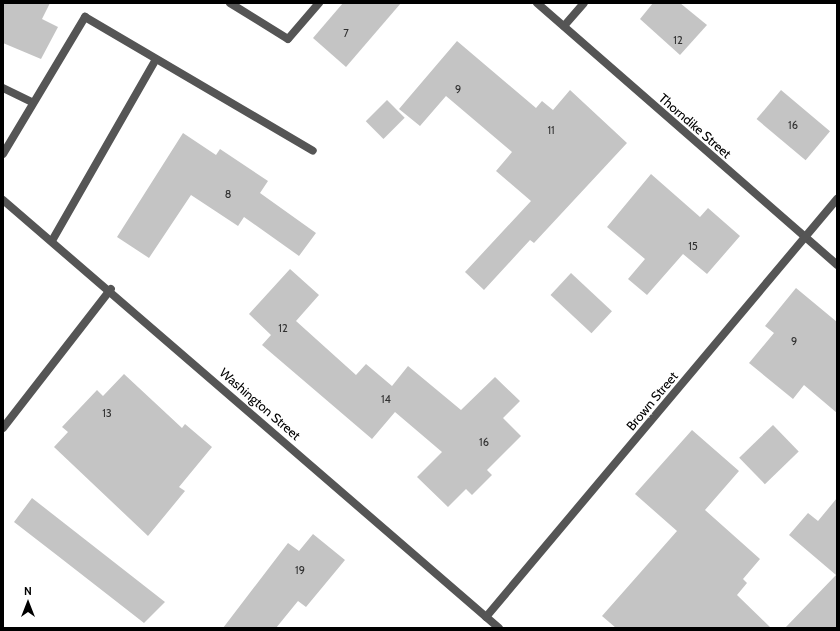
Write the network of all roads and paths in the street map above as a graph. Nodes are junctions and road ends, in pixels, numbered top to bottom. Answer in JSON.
{"nodes":[{"id":1,"x":230,"y":3,"type":"edge"},
{"id":2,"x":318,"y":3,"type":"edge"},
{"id":3,"x":537,"y":3,"type":"edge"},
{"id":4,"x":584,"y":3,"type":"edge"},
{"id":5,"x":564,"y":26,"type":"junction"},
{"id":6,"x":156,"y":59,"type":"junction"},
{"id":7,"x":3,"y":88,"type":"edge"},
{"id":8,"x":32,"y":102,"type":"junction"},
{"id":9,"x":313,"y":151,"type":"dead end"},
{"id":10,"x":3,"y":154,"type":"edge"},
{"id":11,"x":837,"y":199,"type":"edge"},
{"id":12,"x":3,"y":200,"type":"edge"},
{"id":13,"x":53,"y":239,"type":"junction"},
{"id":14,"x":804,"y":239,"type":"junction"},
{"id":15,"x":837,"y":265,"type":"edge"},
{"id":16,"x":111,"y":289,"type":"junction"},
{"id":17,"x":3,"y":428,"type":"edge"},
{"id":18,"x":486,"y":617,"type":"junction"},
{"id":19,"x":499,"y":628,"type":"edge"}],
"edges":[{"from":1,"to":2,"type":"street"},
{"from":3,"to":5,"type":"street","name":"Thorndike Street"},
{"from":4,"to":5,"type":"street"},
{"from":5,"to":14,"type":"street","name":"Thorndike Street"},
{"from":6,"to":8,"type":"street"},
{"from":6,"to":9,"type":"street"},
{"from":6,"to":13,"type":"street"},
{"from":7,"to":8,"type":"street"},
{"from":8,"to":10,"type":"street"},
{"from":11,"to":14,"type":"street","name":"Brown Street"},
{"from":12,"to":13,"type":"street","name":"Washington Street"},
{"from":13,"to":16,"type":"street","name":"Washington Street"},
{"from":14,"to":15,"type":"street","name":"Thorndike Street"},
{"from":14,"to":18,"type":"street","name":"Brown Street"},
{"from":16,"to":17,"type":"street"},
{"from":16,"to":18,"type":"street","name":"Washington Street"},
{"from":18,"to":19,"type":"street","name":"Washington Street"}]}
